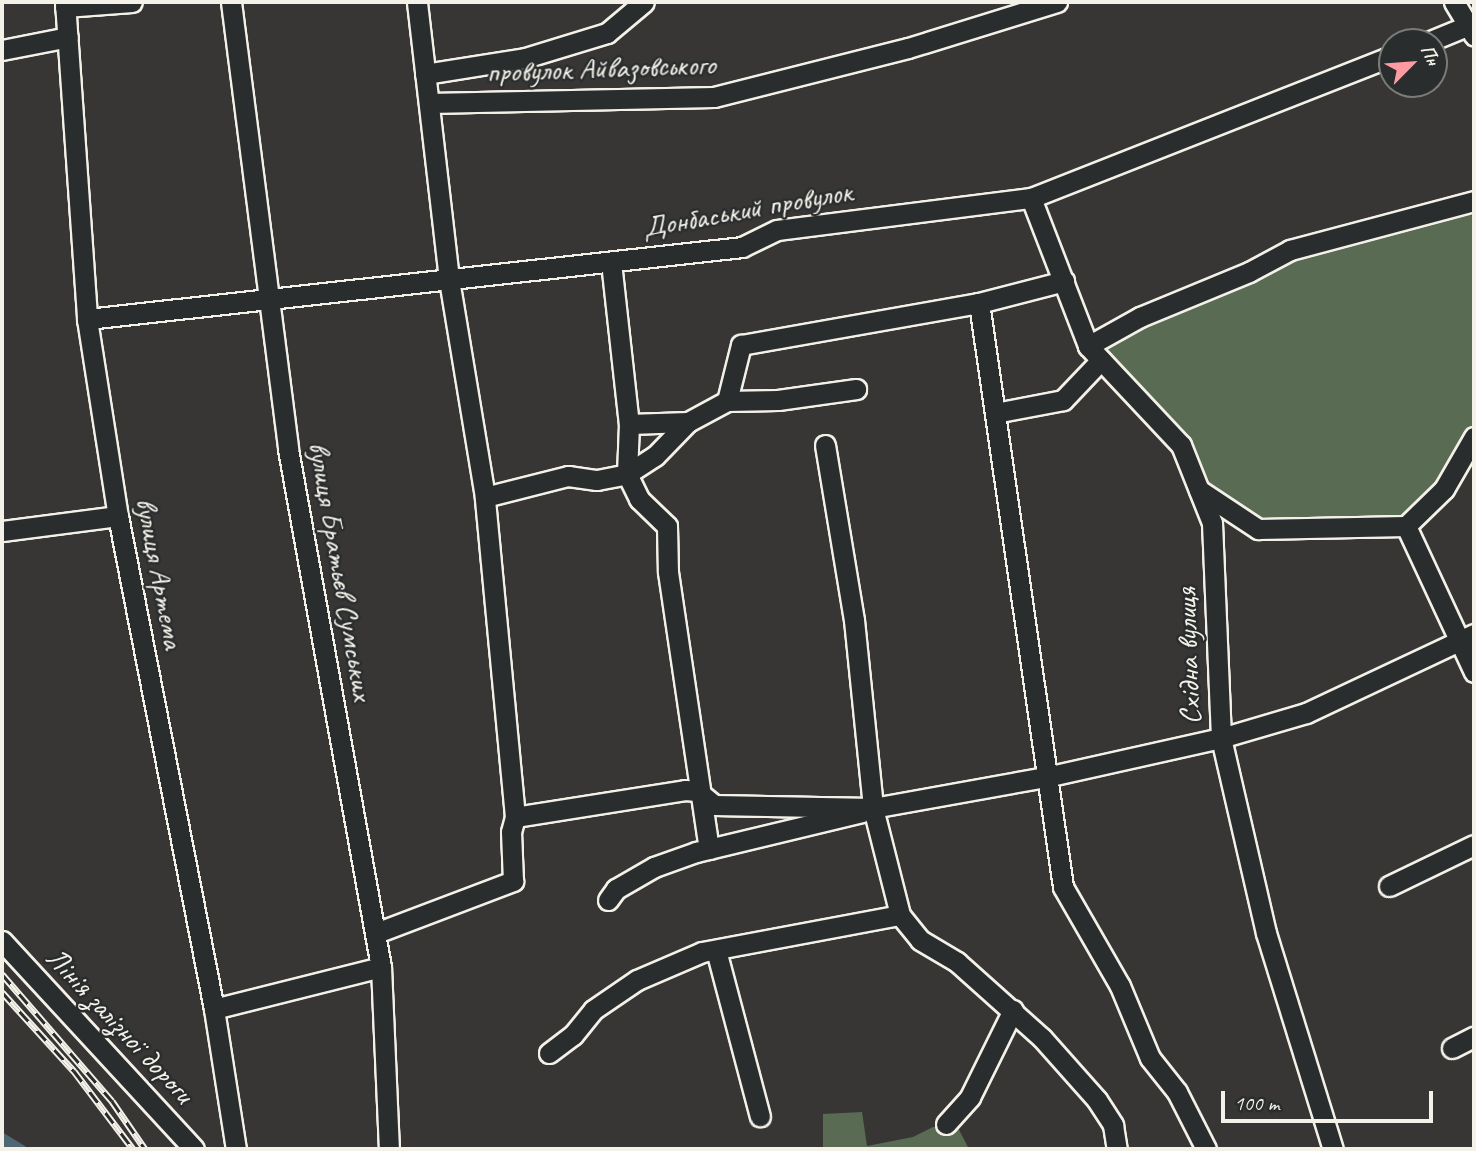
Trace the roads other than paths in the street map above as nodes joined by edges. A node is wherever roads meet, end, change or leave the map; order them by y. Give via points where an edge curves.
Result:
1 (132, 2) edge
2 (231, 2) edge
3 (416, 2) edge
4 (644, 2) edge
5 (1057, 2) edge
6 (1454, 2) edge
7 (65, 4) edge
8 (1472, 28) edge
9 (1448, 36) edge
10 (68, 37) junction
11 (2, 50) edge
12 (1378, 62) edge
13 (425, 74) junction
14 (429, 103) junction
15 (1031, 198) junction
16 (1474, 201) edge
17 (611, 262) junction
18 (449, 279) junction
19 (1064, 281) junction
20 (267, 297) junction
21 (979, 303) junction
22 (87, 319) junction
23 (1095, 353) junction
24 (856, 389) dead end
25 (727, 401) junction
26 (995, 413) junction
27 (688, 422) junction
28 (629, 424) junction
29 (1474, 437) edge
30 (825, 445) dead end
31 (627, 474) junction
32 (1199, 490) junction
33 (485, 497) junction
34 (118, 516) junction
35 (1406, 526) junction
36 (2, 531) edge
37 (1467, 637) edge
38 (1474, 672) edge
39 (1221, 738) junction
40 (1046, 777) junction
41 (697, 791) junction
42 (873, 808) junction
43 (515, 817) junction
44 (1474, 845) edge
45 (709, 849) junction
46 (1389, 886) dead end
47 (608, 900) dead end
48 (900, 915) junction
49 (376, 933) junction
50 (2, 941) edge
51 (716, 950) junction
52 (381, 967) junction
53 (214, 1009) junction
54 (1013, 1010) junction
55 (1474, 1037) edge
56 (1452, 1048) dead end
57 (549, 1053) dead end
58 (760, 1116) dead end
59 (946, 1124) dead end
60 (194, 1149) edge
61 (236, 1149) edge
62 (389, 1149) edge
63 (1117, 1149) edge
64 (1206, 1149) edge
65 (1333, 1149) edge

1 - 7 street
2 - 20 street, вулиця Братьєв Сумських
3 - 13 street
4 - 13 street via 607,33 525,58
5 - 14 street, провулок Айвазовського via 908,48 714,97
6 - 8 street
7 - 10 street, вулиця Артема
8 - 9 street
10 - 11 street
10 - 22 street, вулиця Артема
12 - 15 street, Донбаський провулок
13 - 14 street
14 - 18 street
15 - 17 street, Донбаський провулок via 777,230 742,247
15 - 19 street, Східна вулиця
16 - 23 street via 1290,250 1140,317
17 - 18 street, Донбаський провулок
17 - 28 street
18 - 20 street, Донбаський провулок
18 - 33 street
19 - 21 street
19 - 23 street, Східна вулиця
20 - 22 street, Донбаський провулок
20 - 49 street, вулиця Братьєв Сумських via 288,449
21 - 25 street via 741,345
21 - 26 street
22 - 34 street, вулиця Артема
23 - 26 street via 1063,400
23 - 32 street, Східна вулиця via 1181,445
24 - 25 street via 778,400
25 - 27 street
26 - 40 street
27 - 28 street
27 - 31 street via 655,456
28 - 31 street
29 - 35 street via 1444,489
30 - 42 street via 854,620
31 - 33 street via 597,480 568,476
31 - 41 street via 639,499 667,526 668,572
32 - 35 street via 1258,529
32 - 39 street, Східна вулиця via 1212,523
33 - 43 street
34 - 36 street
34 - 53 street, вулиця Артема
35 - 37 street
37 - 38 street
37 - 39 street via 1306,713
39 - 40 street
39 - 65 street, Східна вулиця via 1266,933
40 - 42 street
40 - 64 street via 1063,887 1120,986 1150,1058 1177,1092
41 - 42 street via 714,805
41 - 43 street
41 - 45 street
42 - 45 street via 838,821
42 - 48 street
43 - 49 street via 511,832 513,881
44 - 46 street
45 - 47 street via 654,867
48 - 51 street
48 - 54 street via 920,940 957,962
49 - 52 street, вулиця Братьєв Сумських
50 - 60 street, Лінія залізної дороги
51 - 57 street via 637,979 593,1010 573,1035
51 - 58 street
52 - 53 street
52 - 62 street, вулиця Братьєв Сумських
53 - 61 street, вулиця Артема
54 - 59 street via 970,1097
54 - 63 street via 1097,1100 1113,1125
55 - 56 street

